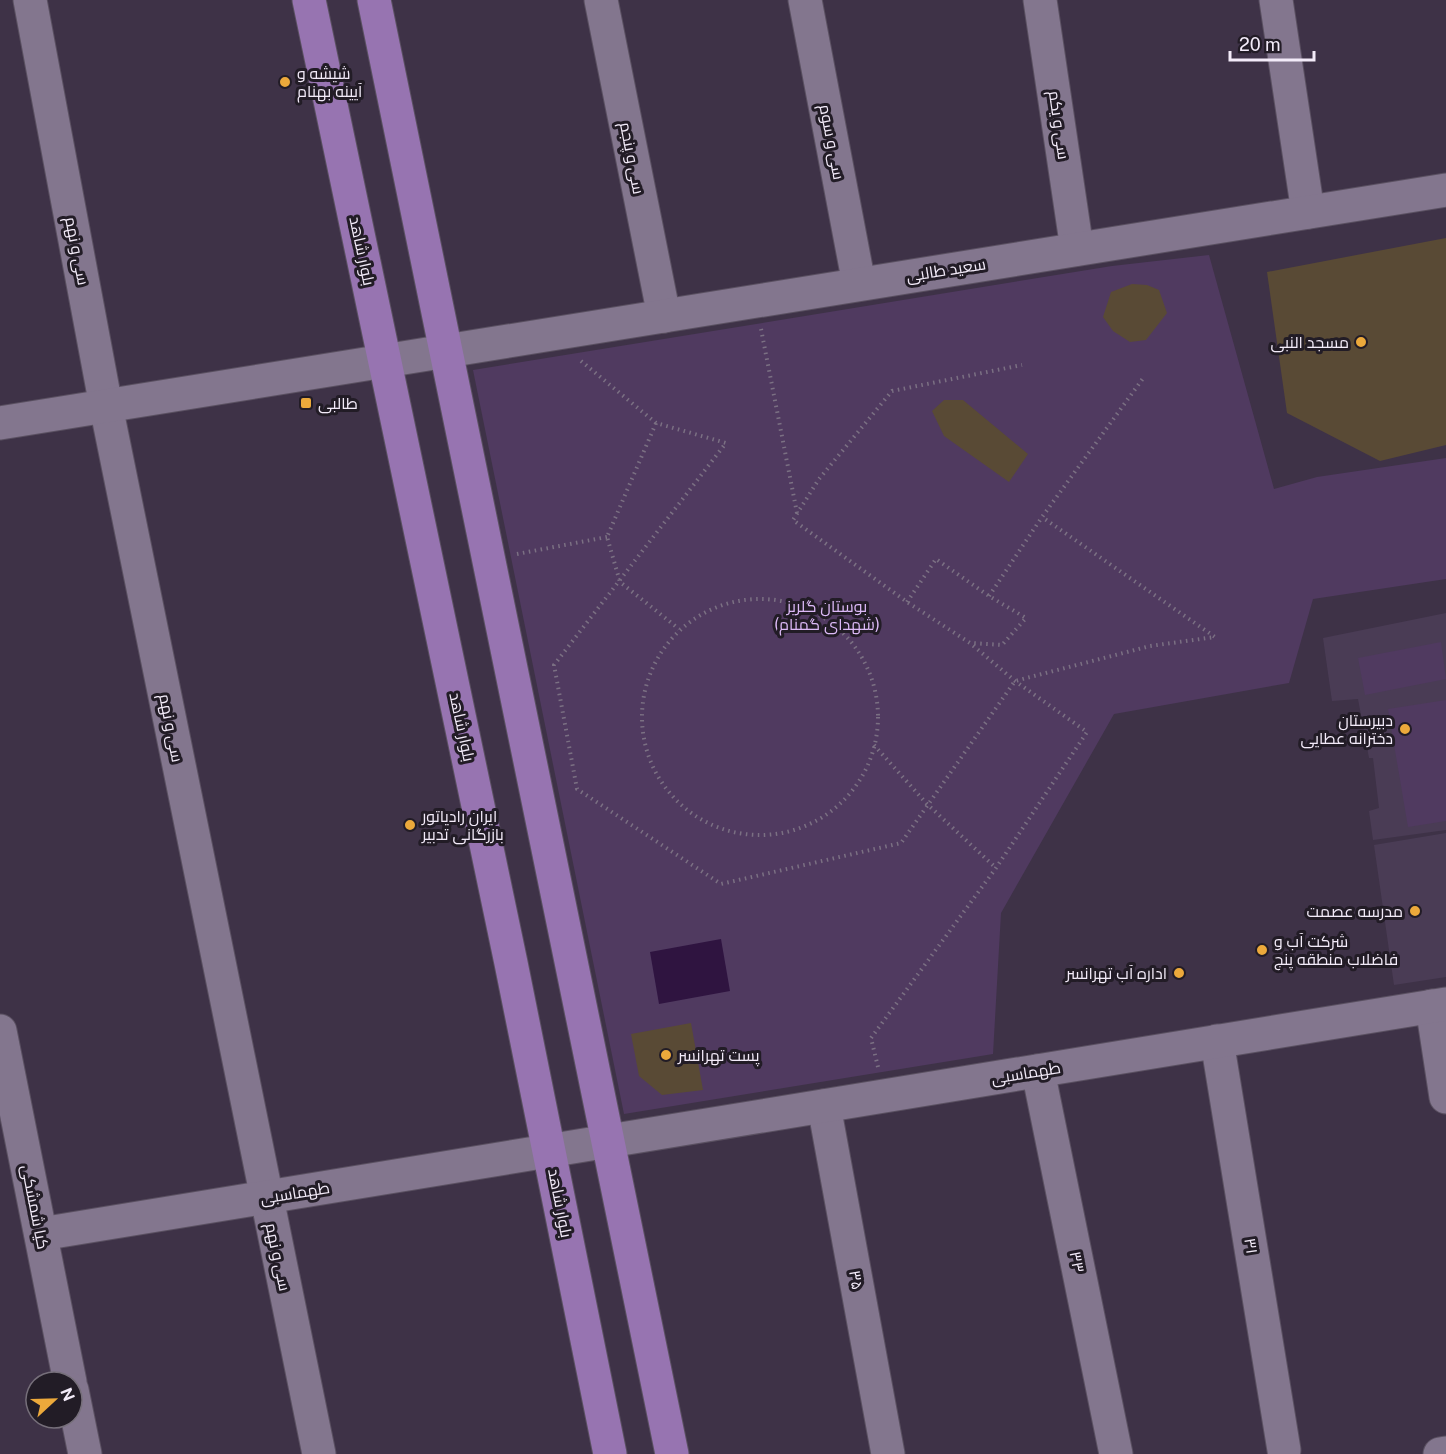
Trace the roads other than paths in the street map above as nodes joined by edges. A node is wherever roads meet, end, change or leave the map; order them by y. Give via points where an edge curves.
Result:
1 (30, 0) edge
2 (309, 0) edge
3 (374, 0) edge
4 (601, 0) edge
5 (805, 0) edge
6 (1040, 0) edge
7 (1276, 0) edge
8 (1446, 190) edge
9 (1308, 212) junction
10 (1077, 249) junction
11 (859, 284) junction
12 (664, 316) junction
13 (446, 351) junction
14 (385, 361) junction
15 (106, 406) junction
16 (0, 423) edge
17 (1439, 1005) edge
18 (0, 1031) edge
19 (1217, 1041) junction
20 (1038, 1071) junction
21 (1446, 1097) edge
22 (824, 1106) junction
23 (607, 1142) junction
24 (550, 1151) junction
25 (266, 1198) junction
26 (41, 1234) junction
27 (68, 1370) edge
28 (80, 1430) edge
29 (1284, 1450) dead end
30 (1446, 1453) edge
31 (85, 1454) edge
32 (319, 1454) edge
33 (610, 1454) edge
34 (672, 1454) edge
35 (888, 1454) edge
36 (1116, 1454) edge
37 (1440, 1454) edge

1 - 15 street, سی و نهم
2 - 14 main road, بلوار شاهد
3 - 13 main road
4 - 12 street, سی و پنجم
5 - 11 street, سی و سوم
6 - 10 street, سی و یکم
7 - 9 street
8 - 9 street, سعید طالبی
9 - 10 street, سعید طالبی
10 - 11 street, سعید طالبی
11 - 12 street, سعید طالبی
12 - 13 street, سعید طالبی
13 - 14 street, سعید طالبی
13 - 23 main road
14 - 15 street
14 - 24 main road, بلوار شاهد
15 - 16 street
15 - 25 street, سی و نهم
17 - 19 street, طهماسبی
17 - 21 street
18 - 26 street, کیا شمشکی
19 - 20 street, طهماسبی
19 - 29 street, ۳۱
20 - 22 street, طهماسبی
20 - 36 street, ۳۳
22 - 23 street, طهماسبی
22 - 35 street, ۳۵
23 - 24 street, طهماسبی
23 - 34 main road
24 - 25 street, طهماسبی
24 - 33 main road, بلوار شاهد
25 - 26 street, طهماسبی
25 - 32 street, سی و نهم
26 - 27 street, کیا شمشکی
28 - 31 street
30 - 37 street

